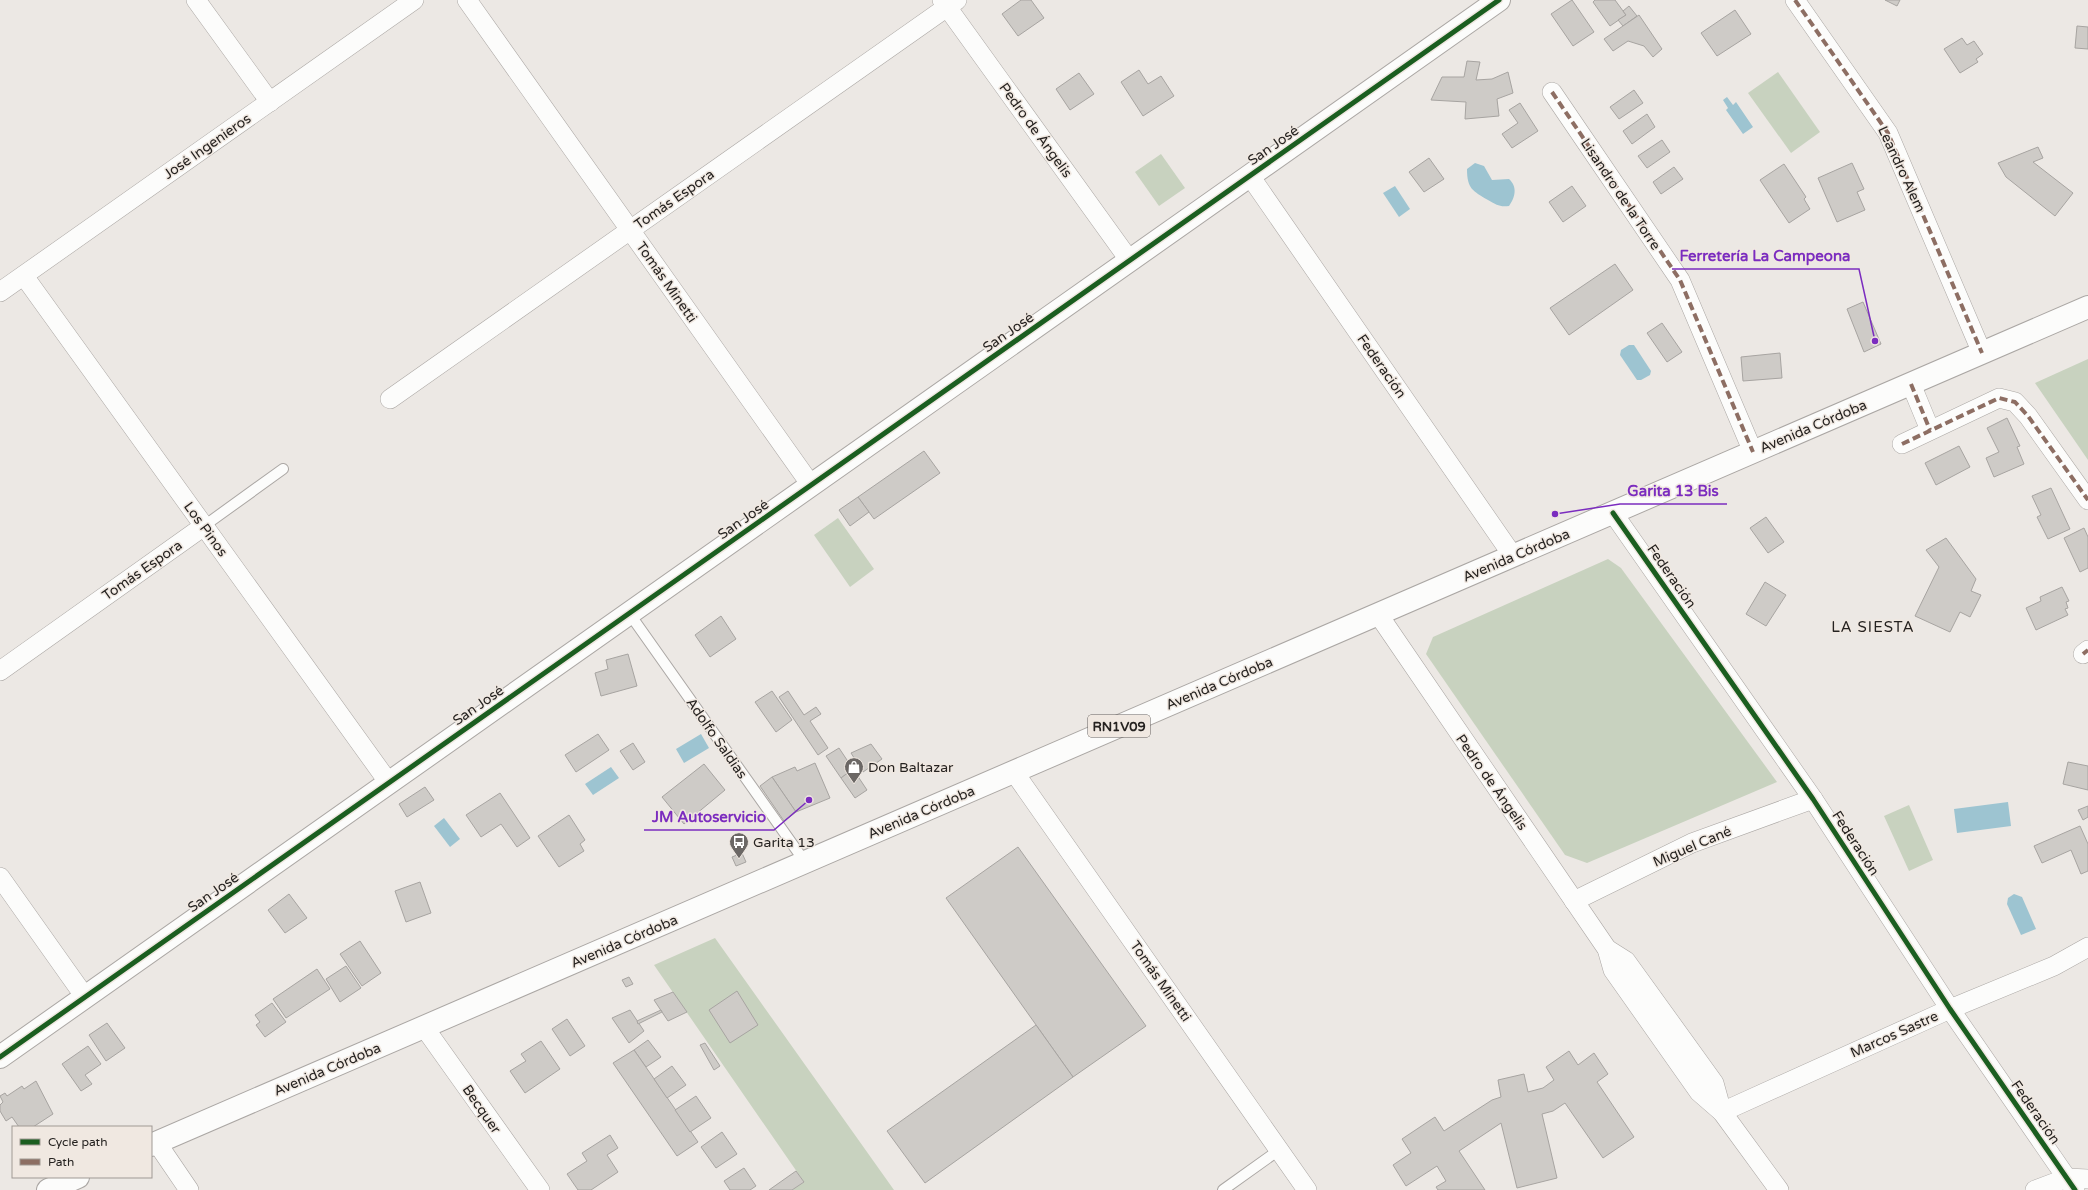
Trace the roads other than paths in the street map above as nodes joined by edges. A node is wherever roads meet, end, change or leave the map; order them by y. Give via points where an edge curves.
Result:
1 (196, 0) edge
2 (414, 0) edge
3 (468, 0) edge
4 (1499, 0) edge
5 (1795, 0) edge
6 (949, 2) edge
7 (1552, 92) dead end
8 (270, 102) junction
9 (1250, 176) junction
10 (630, 230) junction
11 (1130, 261) junction
12 (24, 276) junction
13 (0, 292) edge
14 (2088, 307) edge
15 (1982, 353) junction
16 (1911, 384) junction
17 (390, 399) dead end
18 (1930, 430) junction
19 (1902, 444) dead end
20 (1753, 452) junction
21 (283, 469) dead end
22 (811, 485) junction
23 (2088, 500) edge
24 (1613, 513) junction
25 (204, 526) junction
26 (1513, 556) junction
27 (629, 613) junction
28 (1378, 614) junction
29 (0, 670) edge
30 (1014, 772) junction
31 (389, 783) junction
32 (1813, 799) junction
33 (805, 862) junction
34 (0, 877) edge
35 (1574, 901) junction
36 (2088, 947) edge
37 (85, 997) junction
38 (1950, 1008) junction
39 (424, 1027) junction
40 (0, 1057) edge
41 (1722, 1112) junction
42 (154, 1144) edge
43 (1279, 1150) junction
44 (76, 1178) edge
45 (2088, 1179) edge
46 (2071, 1184) edge
47 (48, 1190) edge
48 (189, 1190) edge
49 (540, 1190) edge
50 (1223, 1190) edge
51 (1308, 1190) edge
52 (1779, 1190) edge
53 (2035, 1190) edge

1 - 8 street
2 - 8 street, José Ingenieros
3 - 10 street, Tomás Minetti
4 - 9 main road, San José
5 - 15 street, Leandro Alem via 1888,133
6 - 10 street, Tomás Espora
6 - 11 street, Pedro de Ángelis
7 - 20 street, Lisandro de la Torre via 1680,280
8 - 12 street, José Ingenieros
9 - 11 main road, San José
9 - 26 street, Federación
10 - 17 street, Tomás Espora
10 - 22 street, Tomás Minetti
11 - 22 main road, San José
12 - 13 street, José Ingenieros
12 - 25 street, Los Pinos
14 - 15 main road, Avenida Córdoba / RN1V09
15 - 16 main road, Avenida Córdoba / RN1V09
16 - 18 street
16 - 20 main road, Avenida Córdoba / RN1V09
18 - 19 street
18 - 23 street via 1999,398 2014,402 2028,416
20 - 24 main road, Avenida Córdoba / RN1V09
21 - 25 lane, Tomás Espora
22 - 27 main road, San José
24 - 26 main road, Avenida Córdoba / RN1V09
24 - 32 street, Federación
25 - 29 street, Tomás Espora
25 - 31 street, Los Pinos
26 - 28 main road, Avenida Córdoba / RN1V09
27 - 31 main road, San José
27 - 33 lane, Adolfo Saldias
28 - 30 main road, Avenida Córdoba / RN1V09
28 - 35 street, Pedro de Ángelis
30 - 33 main road, Avenida Córdoba / RN1V09
30 - 43 street, Tomás Minetti
31 - 37 main road, San José
32 - 35 street, Miguel Cané via 1692,843
32 - 38 street, Federación
33 - 39 main road, Avenida Córdoba / RN1V09
34 - 37 street
35 - 41 street, Pedro de Ángelis via 1607,949 1626,961 1714,1082
36 - 38 street, Marcos Sastre via 2054,966
37 - 40 main road, San José
38 - 41 street, Marcos Sastre
38 - 46 street, Federación
39 - 42 main road, Avenida Córdoba / RN1V09
39 - 49 street, Becquer
41 - 52 street, Pedro de Ángelis
42 - 48 street
43 - 50 lane
43 - 51 street, Tomás Minetti
44 - 47 main road
45 - 46 street
46 - 53 street

